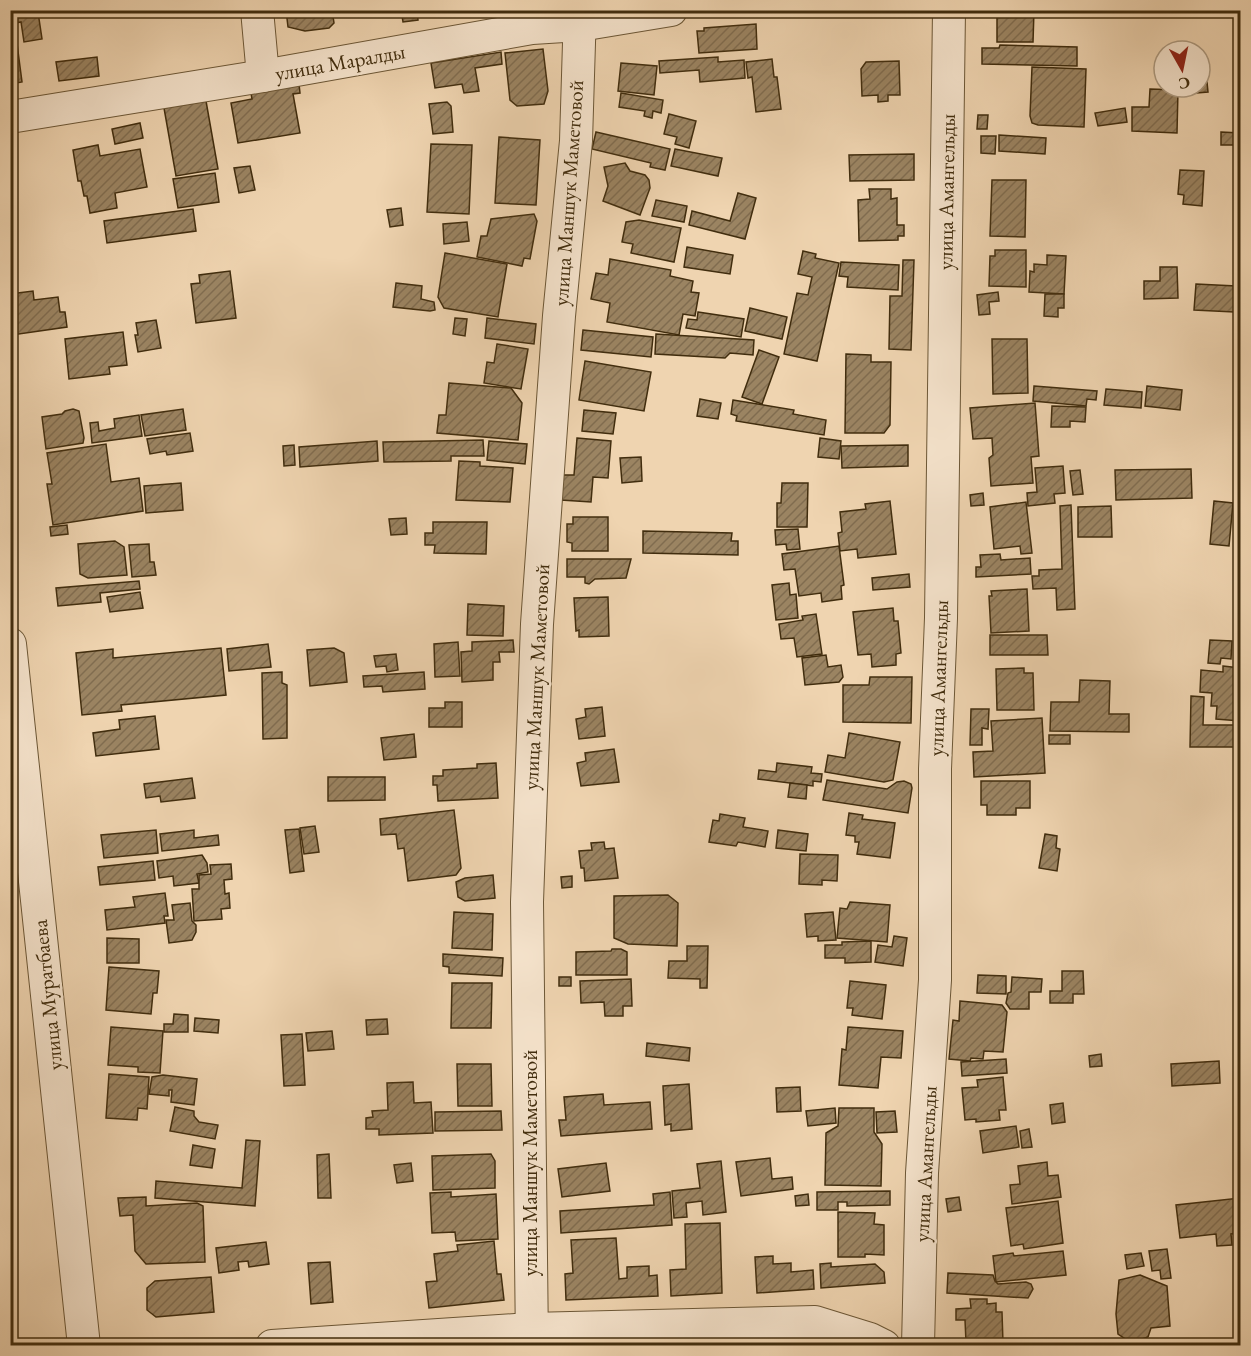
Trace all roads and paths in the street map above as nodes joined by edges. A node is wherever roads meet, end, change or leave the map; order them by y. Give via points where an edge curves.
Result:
1 (257, 10) edge
2 (671, 10) edge
3 (949, 10) edge
4 (580, 18) edge
5 (263, 76) junction
6 (10, 117) edge
7 (10, 644) edge
8 (531, 1337) edge
9 (84, 1346) edge
10 (272, 1346) edge
11 (884, 1346) edge
12 (918, 1346) edge

1 - 5 street
2 - 4 street, улица Маралды
3 - 12 street, улица Амангельды via 941,618 935,769 935,980 922,1173
4 - 5 street, улица Маралды
4 - 8 street, улица Маншук Маметовой via 576,141 537,624 526,902
5 - 6 street, улица Маралды
7 - 9 street, улица Муратбаева
8 - 10 street
8 - 11 street via 815,1322

